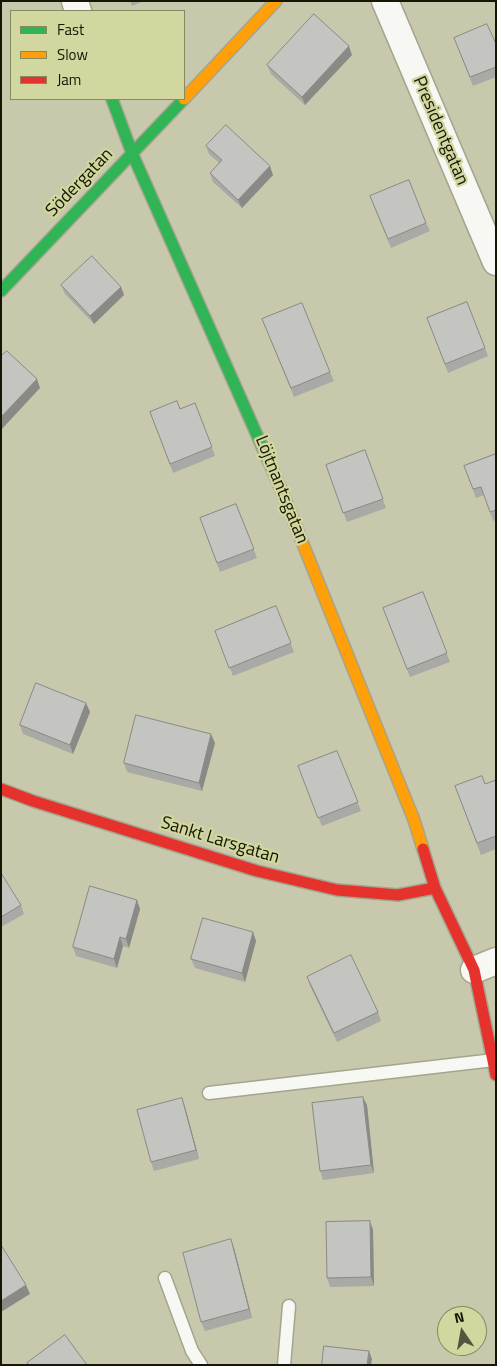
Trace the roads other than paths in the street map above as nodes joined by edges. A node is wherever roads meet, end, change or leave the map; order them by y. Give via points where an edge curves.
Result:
1 (276, 1) edge
2 (385, 1) edge
3 (185, 98) edge
4 (112, 100) edge
5 (183, 100) edge
6 (132, 153) junction
7 (496, 262) edge
8 (1, 291) edge
9 (1, 788) edge
10 (435, 888) junction
11 (485, 966) edge
12 (494, 1060) junction
13 (496, 1076) edge
14 (209, 1093) dead end
15 (165, 1278) dead end
16 (289, 1306) dead end
17 (201, 1365) edge
18 (284, 1365) edge

1 - 3 street, Södergatan
2 - 7 street, Presidentgatan
4 - 6 street, Löjtnantsgatan
5 - 6 street, Södergatan
6 - 8 street, Södergatan
6 - 10 street, Löjtnantsgatan via 267,456 414,820
9 - 10 street, Sankt Larsgatan via 32,801 257,871 337,890 398,896
10 - 11 street, Löjtnantsgatan
11 - 12 street, Löjtnantsgatan
12 - 13 street, Löjtnantsgatan
12 - 14 lane
15 - 17 lane via 192,1351
16 - 18 lane

